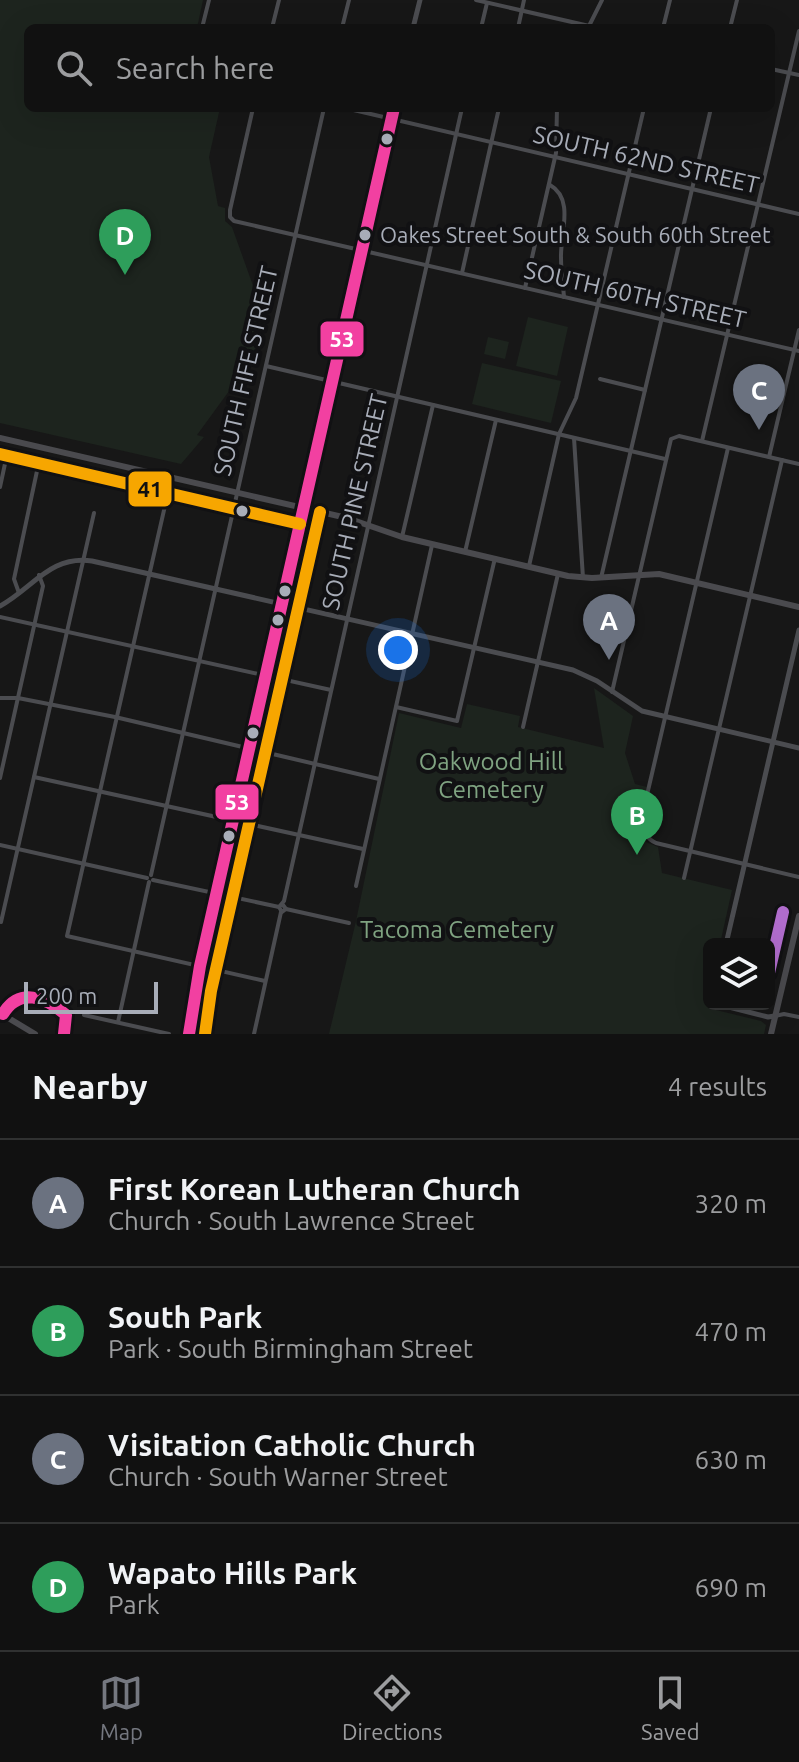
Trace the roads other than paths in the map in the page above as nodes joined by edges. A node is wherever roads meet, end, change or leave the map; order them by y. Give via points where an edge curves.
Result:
1 (209, 0) edge
2 (279, 0) edge
3 (349, 0) edge
4 (420, 0) edge
5 (476, 0) edge
6 (524, 0) edge
7 (602, 0) edge
8 (670, 0) edge
9 (737, 0) edge
10 (487, 1) edge
11 (522, 10) junction
12 (203, 24) edge
13 (273, 24) edge
14 (343, 24) edge
15 (414, 24) edge
16 (482, 24) edge
17 (519, 24) edge
18 (577, 24) edge
19 (590, 24) edge
20 (664, 24) edge
21 (731, 24) edge
22 (799, 31) edge
23 (775, 70) edge
24 (789, 73) junction
25 (799, 75) edge
26 (252, 112) edge
27 (323, 112) edge
28 (362, 112) edge
29 (393, 112) edge
30 (461, 112) edge
31 (498, 112) edge
32 (557, 112) edge
33 (643, 112) edge
34 (710, 112) edge
35 (392, 119) junction
36 (456, 134) junction
37 (491, 142) junction
38 (555, 157) junction
39 (629, 174) junction
40 (549, 185) junction
41 (692, 189) junction
42 (758, 204) junction
43 (799, 214) edge
44 (296, 235) junction
45 (363, 250) junction
46 (426, 265) junction
47 (462, 273) junction
48 (525, 288) junction
49 (564, 297) junction
50 (598, 305) junction
51 (662, 320) junction
52 (799, 330) edge
53 (727, 335) junction
54 (797, 351) edge
55 (266, 366) junction
56 (600, 379) dead end
57 (333, 382) junction
58 (646, 390) junction
59 (397, 397) junction
60 (433, 405) junction
61 (496, 420) junction
62 (559, 434) junction
63 (0, 438) edge
64 (574, 438) junction
65 (702, 441) junction
66 (728, 448) junction
67 (631, 451) junction
68 (769, 457) junction
69 (6, 459) dead end
70 (665, 459) junction
71 (782, 460) junction
72 (799, 464) edge
73 (37, 471) dead end
74 (0, 487) edge
75 (237, 493) junction
76 (167, 497) dead end
77 (304, 508) junction
78 (94, 513) dead end
79 (368, 524) junction
80 (402, 537) junction
81 (432, 545) junction
82 (465, 552) junction
83 (495, 558) junction
84 (83, 559) junction
85 (529, 566) junction
86 (148, 573) junction
87 (558, 574) junction
88 (39, 575) junction
89 (639, 575) junction
90 (583, 578) junction
91 (601, 578) junction
92 (696, 582) junction
93 (216, 588) junction
94 (19, 593) junction
95 (750, 594) junction
96 (282, 603) junction
97 (0, 606) edge
98 (799, 607) edge
99 (0, 617) edge
100 (347, 618) junction
101 (34, 624) junction
102 (799, 630) edge
103 (66, 631) junction
104 (412, 632) junction
105 (132, 646) junction
106 (475, 647) junction
107 (199, 661) junction
108 (539, 662) junction
109 (265, 676) junction
110 (331, 690) junction
111 (612, 692) junction
112 (0, 698) edge
113 (18, 698) junction
114 (50, 704) junction
115 (395, 707) junction
116 (115, 717) junction
117 (665, 718) junction
118 (523, 727) dead end
119 (719, 730) junction
120 (183, 734) junction
121 (773, 742) junction
122 (249, 748) junction
123 (799, 748) edge
124 (315, 763) junction
125 (34, 777) junction
126 (0, 778) edge
127 (379, 779) junction
128 (98, 790) junction
129 (166, 806) junction
130 (233, 821) junction
131 (298, 836) junction
132 (0, 845) edge
133 (17, 849) junction
134 (363, 849) junction
135 (690, 851) junction
136 (83, 863) junction
137 (745, 864) junction
138 (799, 877) edge
139 (684, 878) dead end
140 (150, 879) junction
141 (356, 886) dead end
142 (216, 894) junction
143 (282, 908) junction
144 (799, 916) edge
145 (1, 922) edge
146 (349, 923) dead end
147 (727, 938) edge
148 (134, 951) junction
149 (200, 966) junction
150 (265, 981) junction
151 (741, 1010) edge
152 (0, 1013) edge
153 (84, 1015) dead end
154 (775, 1016) junction
155 (799, 1017) edge
156 (118, 1022) junction
157 (35, 1034) edge
158 (169, 1034) edge
159 (189, 1034) edge
160 (254, 1034) edge
161 (771, 1034) edge

1 - 12 street
2 - 13 street
3 - 14 street
4 - 15 street
5 - 10 street
6 - 11 street
7 - 19 street
8 - 20 street
9 - 21 street
10 - 11 street
10 - 16 street
11 - 17 street
11 - 18 street
22 - 24 street
23 - 24 street
24 - 25 street
24 - 42 street
26 - 44 street, SOUTH 60TH STREET via 231,218
27 - 44 street, SOUTH FIFE STREET
28 - 35 street, SOUTH 62ND STREET
29 - 35 street
30 - 36 street, SOUTH PINE STREET
31 - 37 street
32 - 38 street
33 - 39 street
34 - 41 street
35 - 36 street, SOUTH 62ND STREET
35 - 45 street
36 - 37 street, SOUTH 62ND STREET
36 - 46 street, SOUTH PINE STREET
37 - 38 street, SOUTH 62ND STREET
37 - 47 street
38 - 39 street, SOUTH 62ND STREET
38 - 40 street
39 - 41 street, SOUTH 62ND STREET
39 - 50 street
40 - 48 street
40 - 49 street via 564,206
41 - 42 street, SOUTH 62ND STREET
41 - 51 street
42 - 43 street, SOUTH 62ND STREET
42 - 53 street
44 - 45 street, SOUTH 60TH STREET
44 - 55 street, SOUTH FIFE STREET
45 - 46 street, SOUTH 60TH STREET
45 - 57 street
46 - 47 street, SOUTH 60TH STREET
46 - 59 street, SOUTH PINE STREET
47 - 48 street, SOUTH 60TH STREET
48 - 49 street, SOUTH 60TH STREET
49 - 50 street, SOUTH 60TH STREET
50 - 51 street, SOUTH 60TH STREET
50 - 62 street via 576,398
51 - 53 street, SOUTH 60TH STREET
51 - 58 street
52 - 54 street
53 - 54 street, SOUTH 60TH STREET
53 - 65 street
54 - 68 street
55 - 57 street
55 - 75 street, SOUTH FIFE STREET
56 - 58 street
57 - 59 street
57 - 77 street
58 - 67 street
59 - 60 street
59 - 79 street, SOUTH PINE STREET
60 - 61 street
60 - 80 street
61 - 62 street
61 - 82 street
62 - 64 street
62 - 85 street
63 - 75 main road
64 - 67 street
64 - 90 street
65 - 66 street
65 - 70 street via 673,438
66 - 68 street
66 - 92 street
67 - 70 street
67 - 91 street
68 - 71 street
69 - 74 street
70 - 89 street
71 - 72 street
71 - 95 street
73 - 94 street via 14,581
75 - 77 main road
75 - 93 street, SOUTH FIFE STREET
76 - 86 street
77 - 79 main road
77 - 96 street
78 - 84 street
79 - 80 main road
79 - 100 street, SOUTH PINE STREET
80 - 81 main road
81 - 82 main road
81 - 104 street
82 - 83 main road
83 - 85 main road
83 - 106 street
84 - 86 street
84 - 88 street via 63,562
84 - 103 street
85 - 87 main road
86 - 93 street
86 - 105 street
87 - 90 main road
87 - 108 street
88 - 94 street
88 - 101 street via 43,586
89 - 91 main road
89 - 92 main road
89 - 111 street
90 - 91 main road
92 - 95 main road
92 - 117 street
93 - 96 street
93 - 107 street, SOUTH FIFE STREET
94 - 97 street
95 - 98 main road
95 - 119 street
96 - 100 street
96 - 109 street
99 - 101 street
100 - 104 street
100 - 110 street, SOUTH PINE STREET
101 - 103 street
101 - 113 street
102 - 121 street
103 - 105 street
103 - 114 street
104 - 106 street
104 - 115 street
105 - 107 street
105 - 116 street
106 - 108 street
106 - 115 street via 457,721
107 - 109 street
107 - 120 street, SOUTH FIFE STREET
108 - 111 street via 585,674
108 - 118 street
109 - 110 street
109 - 122 street
110 - 124 street, SOUTH PINE STREET
111 - 117 street
112 - 113 street
113 - 114 street
113 - 126 street
114 - 116 street
114 - 125 street
115 - 127 street
116 - 120 street
116 - 128 street
117 - 119 street
117 - 135 street via 642,819 647,837
119 - 121 street
119 - 135 street
120 - 122 street
120 - 129 street, SOUTH FIFE STREET
121 - 123 street
121 - 137 street
122 - 124 street
122 - 130 street
124 - 127 street
124 - 131 street, SOUTH PINE STREET
125 - 128 street
125 - 133 street
127 - 134 street
128 - 129 street
128 - 136 street
129 - 130 street
129 - 140 street, SOUTH FIFE STREET
130 - 131 street
130 - 142 street
131 - 134 street
131 - 143 street, SOUTH PINE STREET
132 - 133 street
133 - 136 street
133 - 145 street
134 - 141 street
135 - 137 street
135 - 139 street
136 - 140 street
136 - 148 street via 67,936
137 - 138 street
137 - 147 street
140 - 142 street
140 - 148 street, SOUTH FIFE STREET
142 - 143 street
142 - 149 street
143 - 146 street
143 - 150 street, SOUTH PINE STREET
144 - 154 main road
148 - 149 street
148 - 156 street, SOUTH FIFE STREET
149 - 150 street
149 - 159 street
150 - 160 street, SOUTH PINE STREET
151 - 154 street
152 - 157 main road
153 - 156 street
154 - 155 street
154 - 161 main road
156 - 158 street

